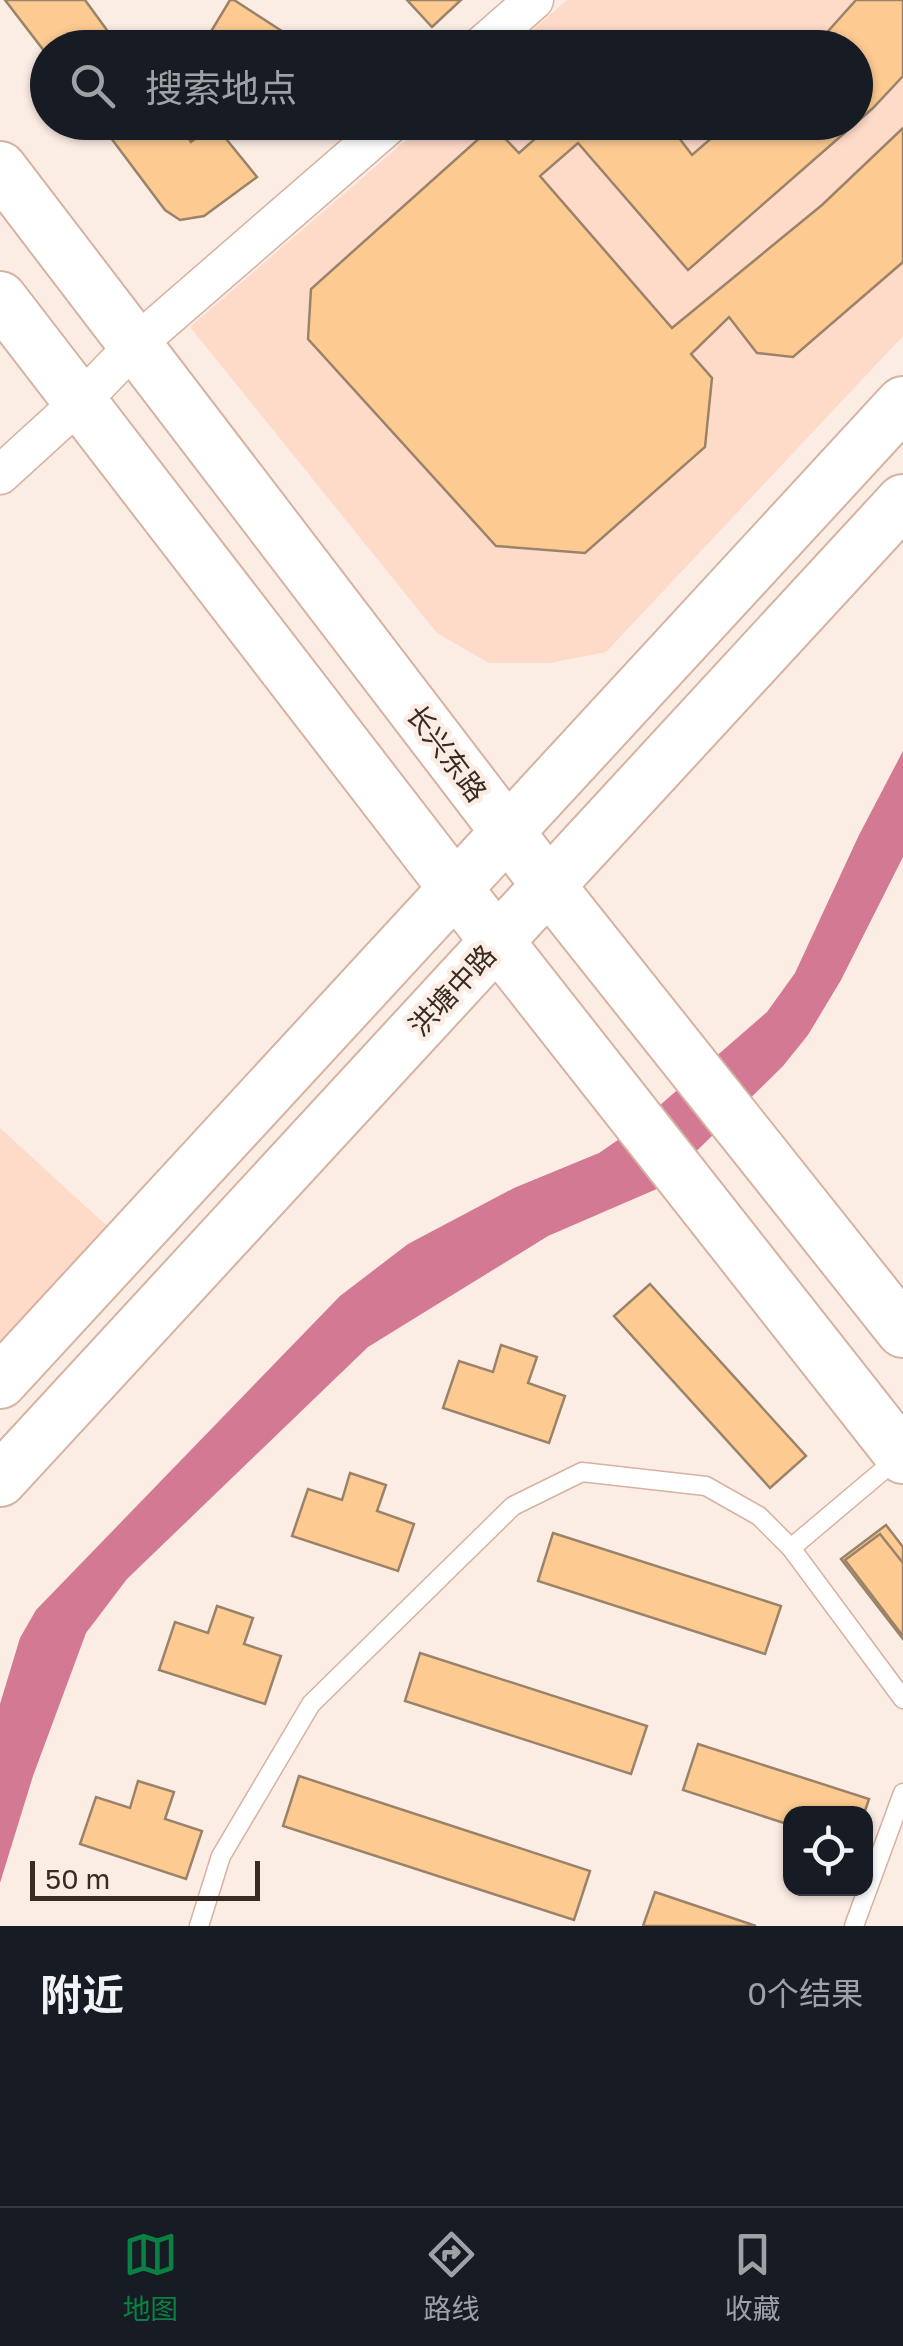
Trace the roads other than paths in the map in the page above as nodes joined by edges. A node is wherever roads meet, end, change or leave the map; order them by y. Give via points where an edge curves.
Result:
1 (534, 0) edge
2 (500, 30) edge
3 (371, 140) edge
4 (0, 168) edge
5 (0, 298) edge
6 (135, 345) junction
7 (80, 402) junction
8 (903, 403) edge
9 (0, 475) edge
10 (903, 500) edge
11 (507, 832) junction
12 (548, 886) junction
13 (455, 888) junction
14 (497, 941) junction
15 (903, 1331) edge
16 (0, 1382) edge
17 (902, 1456) edge
18 (0, 1480) edge
19 (791, 1548) junction
20 (903, 1699) edge
21 (903, 1793) edge
22 (199, 1926) edge
23 (854, 1926) edge

1 - 2 street
3 - 6 street
4 - 6 main road, 长兴东路
5 - 7 main road
6 - 7 street
6 - 11 main road, 长兴东路
7 - 9 street
7 - 13 main road
8 - 11 main road
10 - 12 main road, 洪塘中路
11 - 12 main road, 长兴东路
11 - 13 main road
12 - 14 main road, 洪塘中路
12 - 15 main road, 长兴东路
13 - 14 main road
13 - 16 main road
14 - 17 main road
14 - 18 main road, 洪塘中路
17 - 19 lane
19 - 20 lane
19 - 22 lane via 758,1516 706,1486 582,1472 513,1506 310,1704 222,1856
21 - 23 lane

